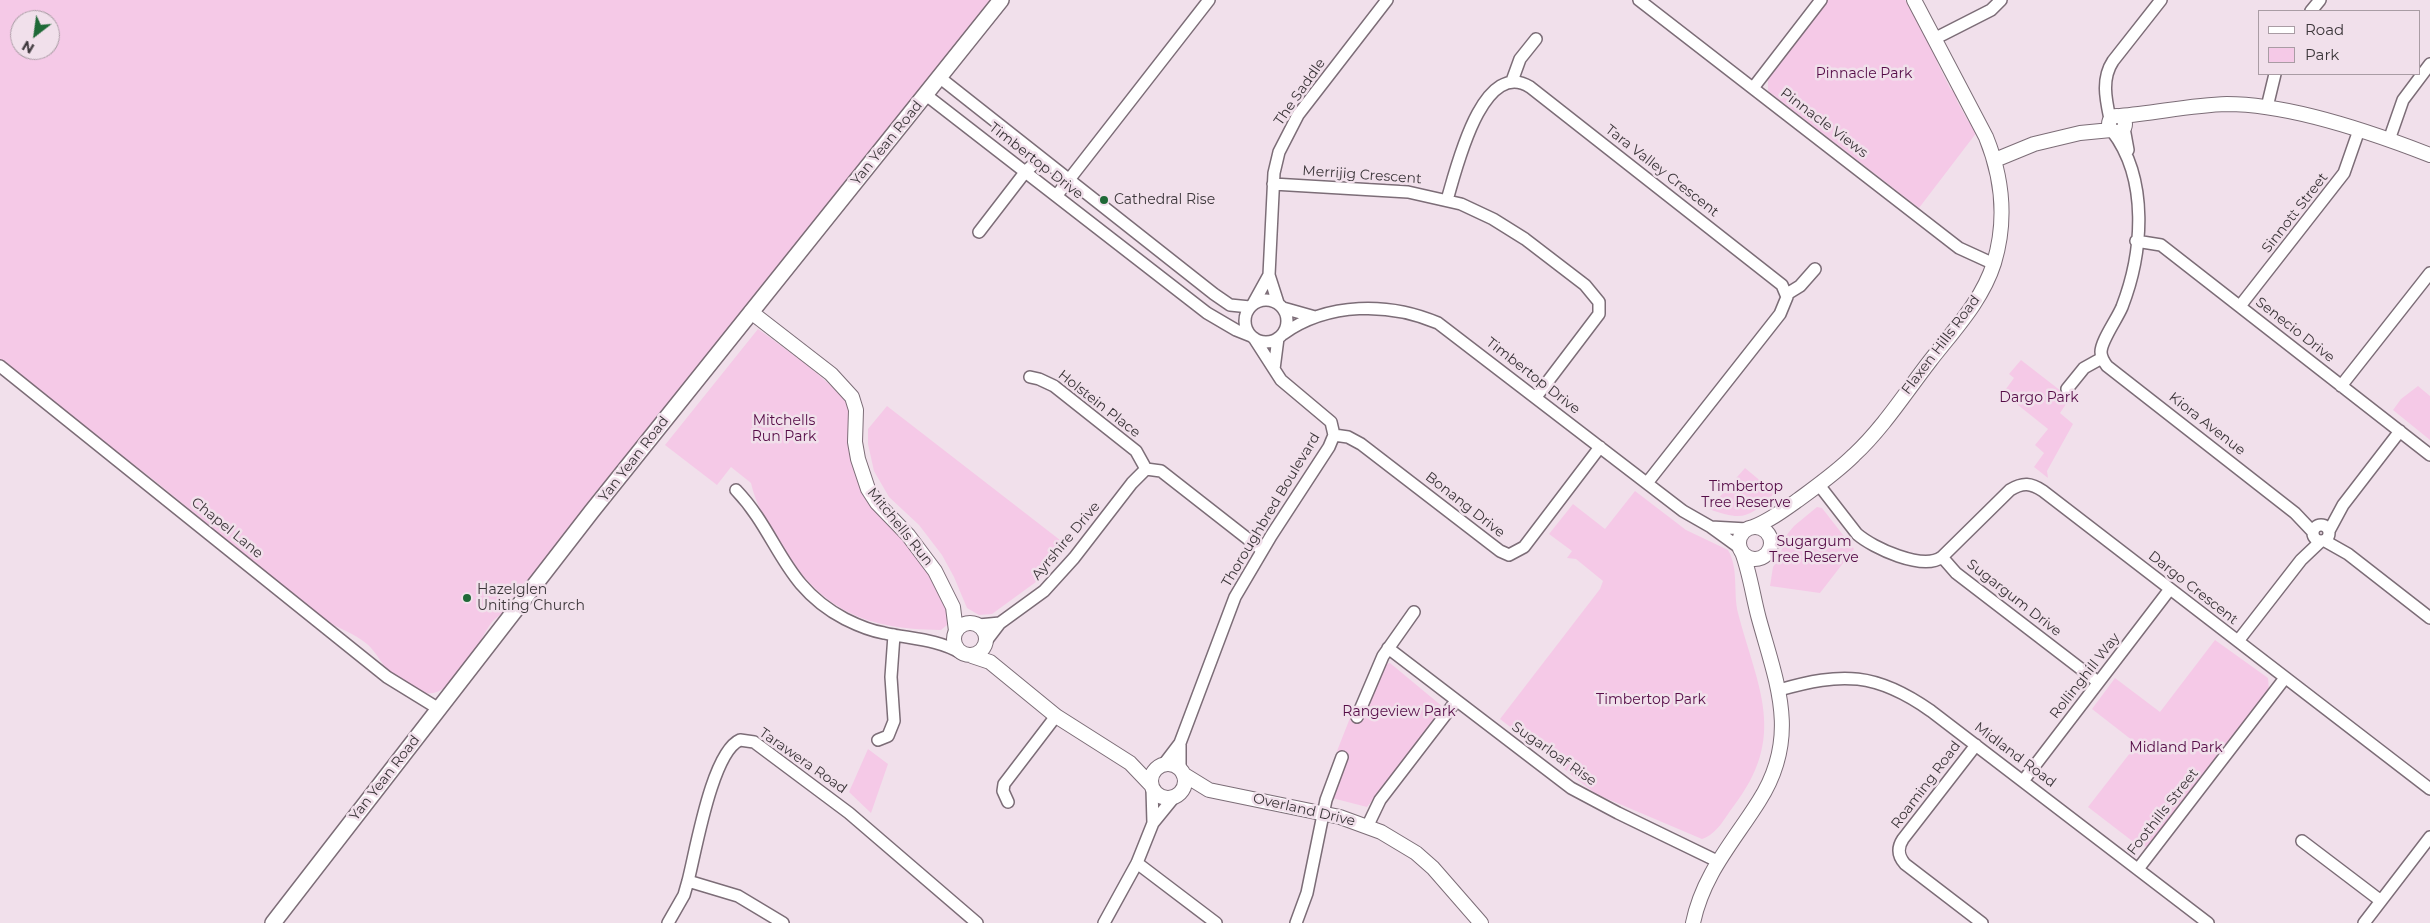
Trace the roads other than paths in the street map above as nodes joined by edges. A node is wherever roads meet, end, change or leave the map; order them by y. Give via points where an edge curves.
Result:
1 (1001, 0) edge
2 (1209, 0) edge
3 (1388, 0) edge
4 (1639, 0) edge
5 (1821, 0) edge
6 (1914, 0) edge
7 (2001, 0) edge
8 (2161, 0) edge
9 (2320, 0) edge
10 (2312, 10) edge
11 (1934, 38) junction
12 (1536, 39) dead end
13 (2430, 64) edge
14 (2275, 75) edge
15 (939, 78) junction
16 (1512, 81) junction
17 (1753, 88) junction
18 (926, 95) junction
19 (2267, 107) junction
20 (2116, 123) junction
21 (2359, 130) junction
22 (2388, 140) junction
23 (2430, 155) edge
24 (1994, 156) junction
25 (1041, 158) junction
26 (1026, 171) junction
27 (1069, 180) junction
28 (1273, 184) junction
29 (1057, 195) junction
30 (1448, 200) junction
31 (979, 232) dead end
32 (2136, 241) junction
33 (1994, 264) junction
34 (1815, 269) dead end
35 (2430, 273) edge
36 (1269, 275) junction
37 (1787, 294) junction
38 (1251, 306) junction
39 (1281, 306) junction
40 (2240, 306) junction
41 (751, 312) junction
42 (1315, 317) junction
43 (1280, 336) junction
44 (1253, 337) junction
45 (2102, 358) junction
46 (0, 366) edge
47 (1274, 370) junction
48 (1030, 377) dead end
49 (2341, 386) junction
50 (2067, 389) dead end
51 (1536, 397) junction
52 (2400, 431) junction
53 (1334, 434) junction
54 (1600, 447) junction
55 (2430, 455) edge
56 (1146, 469) junction
57 (1647, 483) junction
58 (1819, 485) junction
59 (736, 490) dead end
60 (1781, 512) junction
61 (1712, 527) junction
62 (1750, 528) junction
63 (2321, 533) junction
64 (1770, 538) junction
65 (1262, 550) junction
66 (1741, 550) junction
67 (1942, 557) junction
68 (1762, 558) junction
69 (2170, 589) junction
70 (1752, 591) junction
71 (953, 607) junction
72 (1414, 612) dead end
73 (2430, 618) edge
74 (1000, 623) junction
75 (976, 624) junction
76 (955, 632) junction
77 (894, 635) junction
78 (932, 641) junction
79 (2238, 641) junction
80 (986, 642) junction
81 (1388, 648) junction
82 (967, 654) junction
83 (1001, 670) junction
84 (2285, 678) junction
85 (2098, 682) junction
86 (1779, 690) junction
87 (1456, 701) junction
88 (439, 709) junction
89 (1056, 716) junction
90 (1357, 717) dead end
91 (878, 740) dead end
92 (1180, 743) junction
93 (1976, 745) junction
94 (1342, 757) dead end
95 (1130, 763) junction
96 (1161, 766) junction
97 (1181, 772) junction
98 (2023, 781) junction
99 (1152, 787) junction
100 (2430, 789) edge
101 (1209, 790) junction
102 (1176, 796) junction
103 (1008, 802) dead end
104 (1323, 813) junction
105 (1153, 823) junction
106 (1368, 825) junction
107 (2430, 837) edge
108 (2302, 841) dead end
109 (1717, 861) junction
110 (1138, 863) junction
111 (2138, 869) junction
112 (688, 880) junction
113 (2381, 901) junction
114 (273, 923) edge
115 (668, 923) edge
116 (783, 923) edge
117 (977, 923) edge
118 (1104, 923) edge
119 (1216, 923) edge
120 (1296, 923) edge
121 (1481, 923) edge
122 (1693, 923) edge
123 (1982, 923) edge
124 (2208, 923) edge
125 (2364, 923) edge

1 - 15 main road, Yan Yean Road
2 - 27 street
3 - 28 street, The Saddle via 1298,116 1279,152
4 - 17 street, Pinnacle Views
5 - 17 street
6 - 11 street, Flaxen Hills Road
7 - 11 street via 1991,10
8 - 20 street via 2109,67 2106,91
9 - 10 street
11 - 24 street, Flaxen Hills Road
12 - 16 street via 1520,59
13 - 22 street via 2403,100
14 - 19 street
15 - 18 main road, Yan Yean Road
15 - 25 street, Timbertop Drive
16 - 30 street via 1498,88 1471,124
16 - 37 street, Tara Valley Crescent via 1530,86 1778,281
17 - 33 street, Pinnacle Views via 1959,248
18 - 26 street, Timbertop Drive
18 - 41 main road, Yan Yean Road
19 - 20 street via 2210,105
19 - 21 street
20 - 24 street via 2034,144 2006,147
20 - 32 street via 2137,194
21 - 22 street
21 - 40 street, Sinnott Street via 2344,173
22 - 23 street
24 - 33 street, Flaxen Hills Road via 2002,209
25 - 26 street
25 - 27 street, Timbertop Drive
26 - 29 street, Timbertop Drive
26 - 31 street
27 - 29 street
27 - 38 street, Timbertop Drive via 1223,300 1236,307
28 - 30 street, Merrijig Crescent via 1389,190
28 - 36 street, The Saddle
29 - 44 street, Timbertop Drive via 1207,313
30 - 51 street, Merrijig Crescent via 1509,228 1585,285 1599,302 1599,314
32 - 40 street, Senecio Drive via 2161,245
32 - 45 street via 2131,280 2102,347
33 - 58 street, Flaxen Hills Road via 1970,310 1867,441
34 - 37 street via 1800,286
35 - 49 street
36 - 38 street, The Saddle
36 - 39 street, The Saddle
37 - 57 street via 1780,314
38 - 39 street via 1265,300
38 - 44 street via 1246,325
39 - 42 street, Timbertop Drive
39 - 43 street via 1288,321
40 - 49 street, Senecio Drive
41 - 71 street, Mitchells Run via 831,374 852,397 856,410 855,442 868,489 921,551
41 - 88 main road, Yan Yean Road
42 - 43 street, Timbertop Drive
42 - 51 street, Timbertop Drive via 1367,308 1414,313 1438,323 1457,336
43 - 44 street via 1266,342
43 - 47 street
44 - 47 street, Thoroughbred Boulevard
45 - 50 street via 2084,368
45 - 63 street, Kiora Avenue via 2107,366
46 - 88 street, Chapel Lane via 387,677
47 - 53 street, Thoroughbred Boulevard via 1288,387 1331,422
48 - 56 street, Holstein Place via 1047,382 1136,451
49 - 52 street, Senecio Drive
51 - 54 street, Timbertop Drive
52 - 55 street, Senecio Drive
52 - 63 street
53 - 54 street, Bonang Drive via 1361,444 1509,555 1524,547
53 - 65 street, Thoroughbred Boulevard via 1322,460
54 - 57 street, Timbertop Drive
56 - 65 street via 1161,470
56 - 74 street, Ayrshire Drive via 1058,576 1024,607
57 - 61 street, Timbertop Drive via 1683,511
58 - 60 street, Flaxen Hills Road
58 - 67 street via 1865,541 1914,560 1933,561
59 - 77 street via 792,574 808,592 845,618
60 - 62 street, Flaxen Hills Road
60 - 64 street
61 - 62 street, Timbertop Drive
61 - 66 street, Timbertop Drive
62 - 64 street via 1762,528
62 - 66 street via 1740,539
63 - 73 street, Kiora Avenue
63 - 79 street
64 - 68 street via 1771,547
65 - 92 street, Thoroughbred Boulevard via 1231,606
66 - 68 street via 1749,558
66 - 70 street
67 - 69 street, Dargo Crescent via 2010,490 2025,483 2043,491
67 - 85 street, Sugargum Drive via 1956,573
68 - 70 street
69 - 79 street, Dargo Crescent
69 - 85 street, Rollinghill Way
70 - 86 street
71 - 75 street, Mitchells Run
71 - 76 street, Mitchells Run
72 - 81 street
74 - 75 street, Ayrshire Drive
74 - 80 street, Ayrshire Drive
75 - 76 street via 964,624
75 - 80 street via 986,634
76 - 78 street via 944,639
76 - 82 street via 954,644
77 - 78 street
77 - 91 street via 891,678 894,725 888,736
78 - 82 street
79 - 84 street, Dargo Crescent
80 - 82 street via 981,652
80 - 83 street
81 - 87 street, Sugarloaf Rise
81 - 90 street
82 - 83 street via 990,662
83 - 89 street
84 - 100 street, Dargo Crescent
84 - 111 street, Foothills Street
85 - 98 street, Rollinghill Way
86 - 93 street, Midland Road via 1828,678 1884,684 1917,701
86 - 109 street via 1783,733 1777,764 1759,801
87 - 106 street via 1380,800
87 - 109 street, Sugarloaf Rise via 1572,788 1618,814
88 - 114 main road, Yan Yean Road
89 - 95 street
89 - 103 street via 1004,784
92 - 96 street, Thoroughbred Boulevard
92 - 97 street, Thoroughbred Boulevard
93 - 98 street, Midland Road
93 - 123 street, Roaming Road via 1903,839 1899,849 1906,864
94 - 104 street
95 - 96 street
95 - 99 street
96 - 97 street via 1170,764
96 - 99 street via 1152,775
97 - 101 street, Overland Drive
97 - 102 street via 1184,786
98 - 111 street, Midland Road
99 - 102 street via 1160,796
99 - 105 street
101 - 102 street, Overland Drive
101 - 104 street, Overland Drive
102 - 105 street
104 - 106 street, Overland Drive
104 - 120 street via 1307,893
105 - 110 street
106 - 121 street, Overland Drive via 1416,853
107 - 113 street
108 - 113 street
109 - 122 street
110 - 118 street
110 - 119 street
111 - 124 street, Midland Road
112 - 115 street, Tarawera Road via 684,895
112 - 116 street via 738,896
112 - 117 street, Tarawera Road via 719,766 734,742 746,740 754,742 849,813
113 - 125 street

